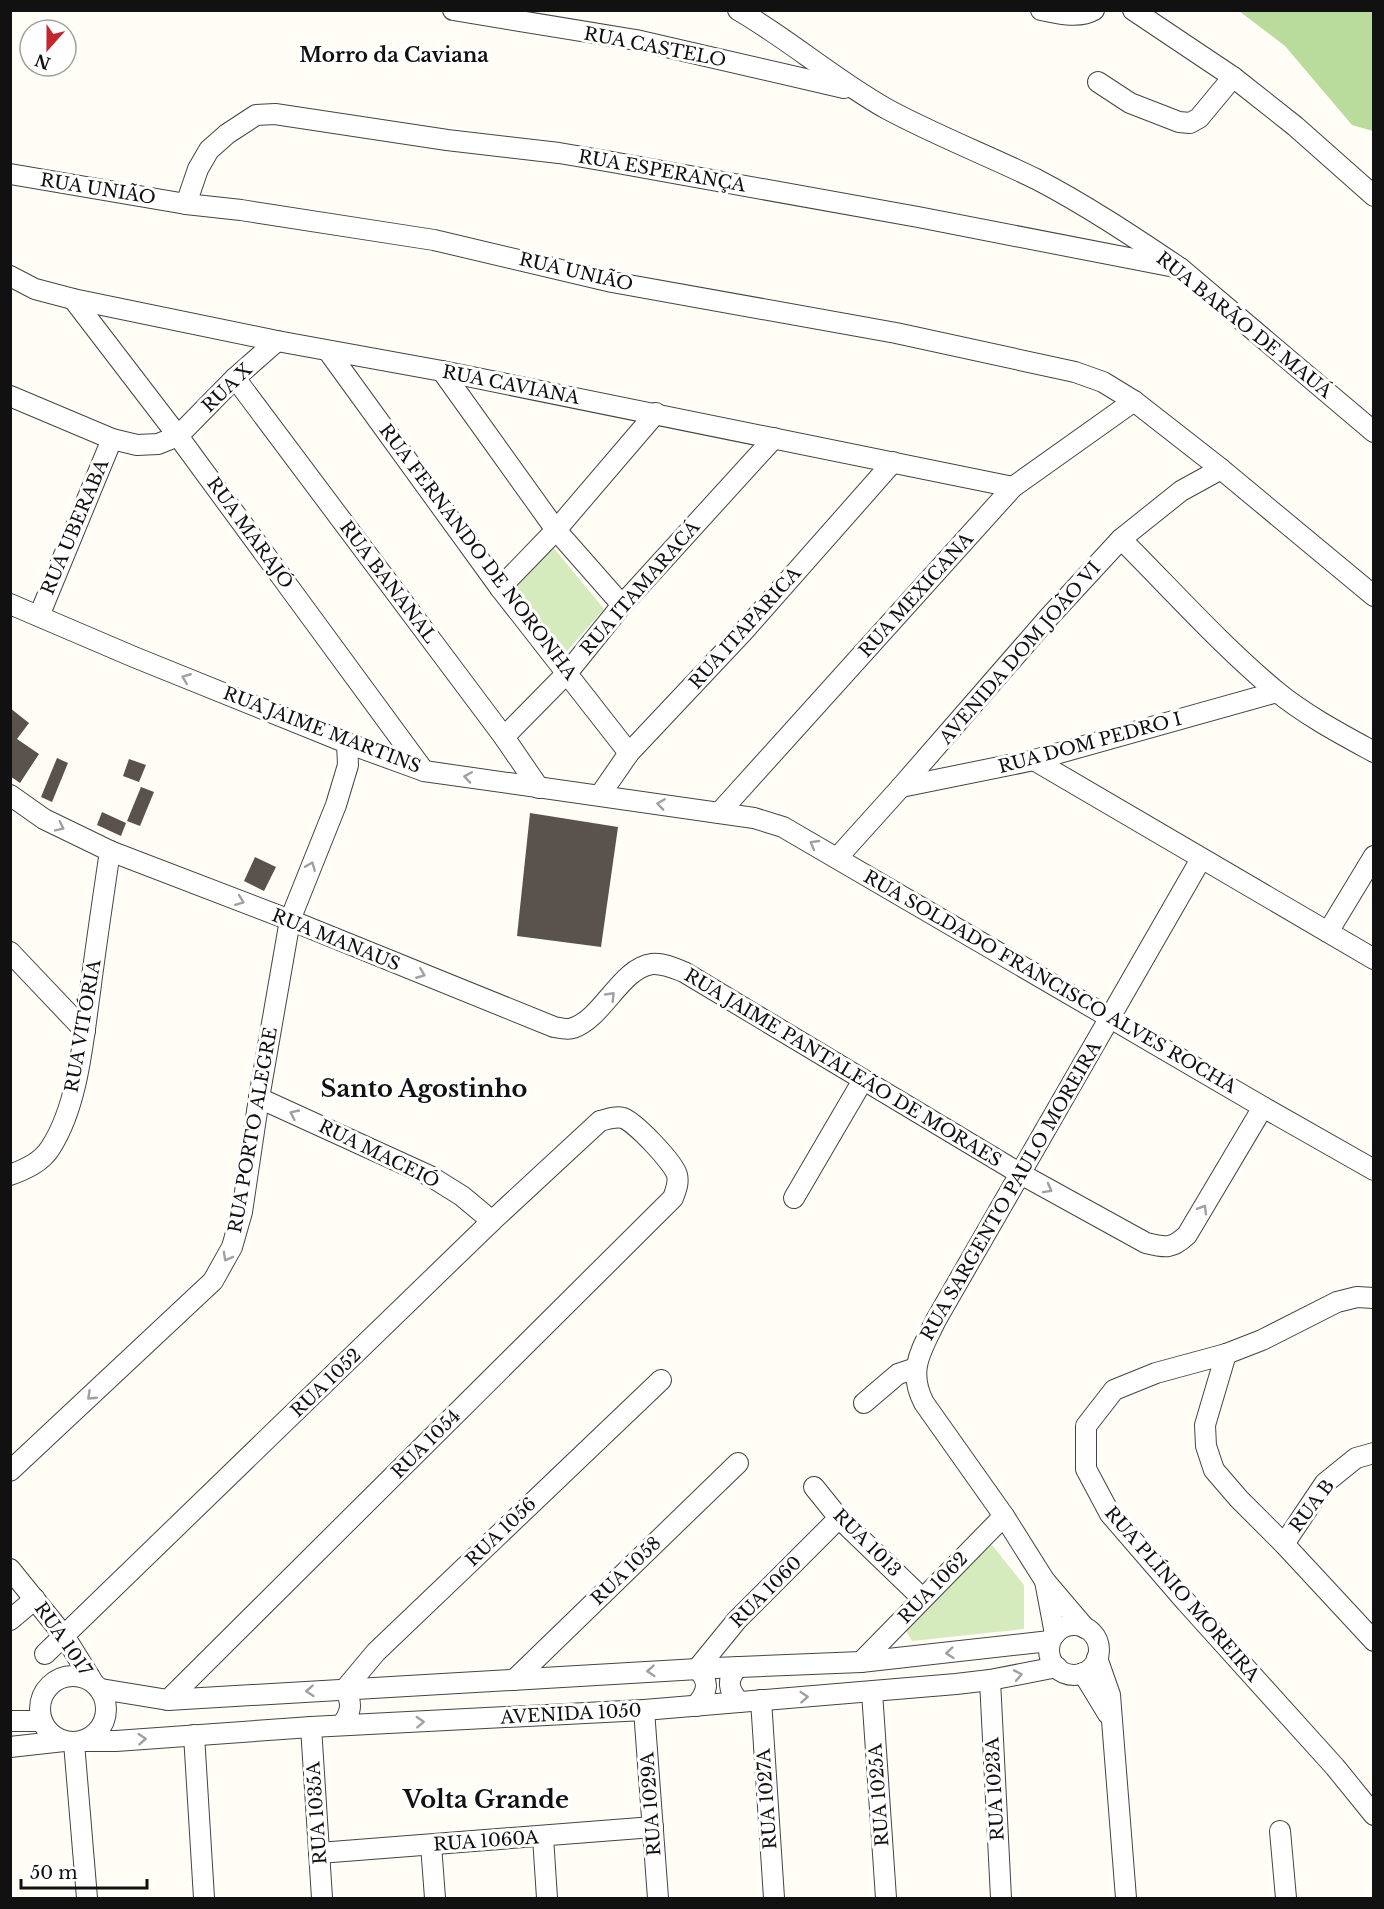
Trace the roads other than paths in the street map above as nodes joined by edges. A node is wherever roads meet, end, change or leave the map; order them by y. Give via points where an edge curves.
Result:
1 (453, 10) edge
2 (738, 10) edge
3 (1041, 10) edge
4 (1094, 10) edge
5 (1133, 10) edge
6 (1233, 77) junction
7 (1098, 82) dead end
8 (855, 90) junction
9 (10, 174) edge
10 (1374, 196) edge
11 (186, 204) junction
12 (1180, 268) junction
13 (10, 276) edge
14 (73, 299) junction
15 (277, 341) junction
16 (328, 351) junction
17 (442, 371) junction
18 (235, 378) junction
19 (10, 396) edge
20 (1134, 401) junction
21 (656, 413) junction
22 (1374, 432) edge
23 (178, 436) junction
24 (774, 438) junction
25 (112, 439) junction
26 (893, 462) junction
27 (1221, 469) junction
28 (1013, 487) junction
29 (556, 530) junction
30 (1121, 539) junction
31 (500, 588) junction
32 (1374, 596) edge
33 (10, 604) edge
34 (622, 605) junction
35 (39, 616) junction
36 (567, 672) junction
37 (1277, 692) junction
38 (504, 737) junction
39 (347, 743) junction
40 (629, 753) junction
41 (1374, 753) edge
42 (1034, 760) junction
43 (424, 771) junction
44 (902, 787) junction
45 (538, 788) junction
46 (10, 795) edge
47 (600, 795) junction
48 (719, 813) junction
49 (110, 851) junction
50 (1374, 856) edge
51 (837, 858) junction
52 (1201, 859) junction
53 (290, 920) junction
54 (1328, 932) junction
55 (10, 952) edge
56 (1374, 959) edge
57 (651, 964) joint
58 (1110, 1017) junction
59 (84, 1032) junction
60 (863, 1080) junction
61 (259, 1098) junction
62 (1263, 1107) junction
63 (1374, 1170) edge
64 (1019, 1173) junction
65 (10, 1175) edge
66 (678, 1185) joint
67 (794, 1198) dead end
68 (492, 1221) junction
69 (1374, 1298) edge
70 (1226, 1354) junction
71 (916, 1368) junction
72 (661, 1380) dead end
73 (864, 1403) dead end
74 (1374, 1453) edge
75 (738, 1463) dead end
76 (10, 1471) edge
77 (814, 1487) dead end
78 (1004, 1516) junction
79 (839, 1518) junction
80 (1284, 1544) junction
81 (10, 1569) edge
82 (1045, 1581) junction
83 (922, 1598) junction
84 (35, 1599) junction
85 (48, 1615) junction
86 (10, 1620) edge
87 (1086, 1628) junction
88 (65, 1636) junction
89 (1052, 1638) junction
90 (1374, 1641) edge
91 (45, 1654) junction
92 (1097, 1658) junction
93 (861, 1662) junction
94 (738, 1667) junction
95 (1057, 1668) junction
96 (697, 1669) junction
97 (1083, 1673) junction
98 (514, 1680) junction
99 (990, 1680) junction
100 (97, 1686) junction
101 (384, 1688) junction
102 (345, 1689) junction
103 (872, 1692) junction
104 (41, 1700) junction
105 (168, 1700) junction
106 (761, 1700) junction
107 (739, 1702) junction
108 (696, 1706) junction
109 (644, 1710) junction
110 (1111, 1718) junction
111 (10, 1721) edge
112 (42, 1721) junction
113 (388, 1723) junction
114 (342, 1725) junction
115 (311, 1727) junction
116 (194, 1735) junction
117 (74, 1742) junction
118 (10, 1747) edge
119 (1374, 1815) edge
120 (653, 1827) junction
121 (1280, 1831) dead end
122 (543, 1837) junction
123 (431, 1845) junction
124 (319, 1852) junction
125 (87, 1899) edge
126 (204, 1899) edge
127 (322, 1899) edge
128 (435, 1899) edge
129 (547, 1899) edge
130 (658, 1899) edge
131 (774, 1899) edge
132 (886, 1899) edge
133 (1001, 1899) edge
134 (1126, 1899) edge
135 (1286, 1899) edge

1 - 8 street, RUA CASTELO via 636,40
2 - 8 street
3 - 4 street via 1073,15
5 - 6 street
6 - 7 street via 1199,118 1190,123 1130,103
6 - 10 street
8 - 12 street, RUA BARÃO DE MAUÁ via 1062,193
9 - 11 street, RUA UNIÃO
11 - 12 street, RUA ESPERANÇA via 209,150 256,115 275,114 559,153
11 - 20 street, RUA UNIÃO via 434,240 612,282 896,333 1075,372 1103,382
12 - 22 street, RUA BARÃO DE MAUÁ
13 - 14 street, RUA CAVIANA
14 - 15 street, RUA CAVIANA
14 - 23 street, RUA MARAJÓ
15 - 16 street, RUA CAVIANA
15 - 18 street, RUA X
16 - 17 street, RUA CAVIANA
16 - 31 street, RUA FERNANDO DE NORONHA
17 - 21 street, RUA CAVIANA
17 - 29 street
18 - 23 street, RUA X
18 - 38 street, RUA BANANAL
19 - 25 street
20 - 27 street, RUA UNIÃO
20 - 28 street, RUA MEXICANA
21 - 24 street, RUA CAVIANA
21 - 29 street
23 - 25 street via 148,445
23 - 43 street, RUA MARAJÓ
24 - 26 street, RUA CAVIANA
24 - 34 street, RUA ITAMARACÁ
25 - 35 street, RUA UBERABA
26 - 28 street, RUA CAVIANA
26 - 40 street, RUA ITAPARICA via 743,632
27 - 30 street, AVENIDA DOM JOÃO VI via 1181,491
27 - 32 street, RUA UNIÃO
28 - 48 street, RUA MEXICANA
29 - 31 street
29 - 34 street
30 - 37 street
30 - 44 street, AVENIDA DOM JOÃO VI
31 - 36 street, RUA FERNANDO DE NORONHA
33 - 35 street, RUA JAIME MARTINS
34 - 36 street, RUA ITAMARACÁ
39 -> 35 street, RUA JAIME MARTINS
36 - 38 street, RUA ITAMARACÁ
36 - 40 street, RUA FERNANDO DE NORONHA
37 - 41 street
37 - 42 street, RUA DOM PEDRO I
38 - 45 street, RUA BANANAL
39 - 43 street, RUA JAIME MARTINS
53 -> 39 street, RUA PORTO ALEGRE via 336,805 348,765
40 - 47 street, RUA ITAPARICA
42 - 44 street, RUA DOM PEDRO I
42 - 52 street
45 -> 43 street, RUA JAIME MARTINS
44 - 51 street, AVENIDA DOM JOÃO VI
45 - 47 street, RUA JAIME MARTINS
46 -> 49 street, RUA MANAUS via 44,819
48 -> 47 street, RUA JAIME MARTINS
51 -> 48 street, RUA SOLDADO FRANCISCO ALVES ROCHA via 783,826
49 -> 53 street, RUA MANAUS
49 - 59 street, RUA VITÓRIA
50 - 54 street
51 - 58 street, RUA SOLDADO FRANCISCO ALVES ROCHA
52 - 54 street
52 - 58 street, RUA SARGENTO PAULO MOREIRA
53 -> 57 street, RUA MANAUS via 555,1028 571,1029 585,1022 636,970
53 - 61 street, RUA PORTO ALEGRE
54 - 56 street
55 - 59 street
57 - 60 street, RUA JAIME PANTALEÃO DE MORAES via 684,972
58 - 62 street, RUA SOLDADO FRANCISCO ALVES ROCHA
58 - 64 street, RUA SARGENTO PAULO MOREIRA
59 - 65 street, RUA VITÓRIA via 63,1125 50,1149 38,1161
60 - 64 street, RUA JAIME PANTALEÃO DE MORAES
60 - 67 street
68 -> 61 street, RUA MACEIÓ via 430,1176
61 -> 76 street, RUA PORTO ALEGRE via 242,1212 232,1247 213,1281
62 - 63 street, RUA SOLDADO FRANCISCO ALVES ROCHA
64 -> 62 street, RUA JAIME PANTALEÃO DE MORAES via 1146,1243 1176,1245 1187,1234
64 - 71 street, RUA SARGENTO PAULO MOREIRA via 936,1320
66 - 68 street, RUA 1052 via 672,1165 632,1123 611,1118 600,1121
66 - 105 street, RUA 1054 via 673,1198
68 - 88 street, RUA 1052
69 - 70 street, RUA PLÍNIO MOREIRA via 1337,1302
70 - 80 street via 1205,1425 1206,1446 1214,1470
70 - 119 street, RUA PLÍNIO MOREIRA via 1156,1373 1114,1390 1086,1426 1086,1469 1110,1514
71 - 73 street via 898,1374
71 - 78 street via 924,1403
72 - 102 street, RUA 1056 via 392,1635
74 - 80 street, RUA B via 1356,1458 1325,1483
75 - 98 street, RUA 1058
77 - 79 street, RUA 1013
78 - 82 street
78 - 83 street, RUA 1062
79 - 83 street, RUA 1013
79 - 96 street, RUA 1060 via 737,1620
80 - 90 street
81 - 84 street, RUA 1017
82 - 87 street
82 - 89 street
83 - 93 street, RUA 1062
84 - 85 street, RUA 1017
84 - 86 street
85 - 88 street, RUA 1017
85 - 91 street
87 - 89 street via 1069,1626
87 - 92 street via 1098,1644
88 - 91 street, RUA 1052
88 - 100 street, RUA 1017
89 -> 93 street, AVENIDA 1050
89 - 95 street via 1050,1656
91 - 104 street
92 - 97 street
92 - 110 street via 1106,1677
93 - 94 street, AVENIDA 1050
94 - 96 street, AVENIDA 1050
94 - 107 street via 729,1681
95 - 97 street via 1069,1674
99 -> 95 street, AVENIDA 1050
96 -> 98 street, AVENIDA 1050
96 - 108 street via 707,1688
97 - 110 street
98 - 101 street, AVENIDA 1050
99 - 103 street, AVENIDA 1050
99 - 133 street, RUA 1023A
100 - 104 street via 83,1677 62,1677 53,1682
100 - 105 street, AVENIDA 1050
100 - 117 street via 105,1699 105,1720 93,1736
101 - 102 street, AVENIDA 1050
101 - 113 street via 378,1708
102 -> 105 street, AVENIDA 1050
102 - 114 street via 351,1708
106 -> 103 street, AVENIDA 1050
103 - 132 street, RUA 1025A
104 - 112 street
106 - 107 street, AVENIDA 1050
106 - 131 street, RUA 1027A
107 - 108 street, AVENIDA 1050
108 - 109 street, AVENIDA 1050
113 -> 109 street, AVENIDA 1050
109 - 120 street, RUA 1029A
110 - 134 street
111 - 112 street
112 - 117 street via 47,1730
113 - 114 street, AVENIDA 1050
114 - 115 street, AVENIDA 1050
115 - 116 street, AVENIDA 1050
115 - 124 street, RUA 1035A
117 -> 116 street, AVENIDA 1050
116 - 126 street
117 - 118 street, AVENIDA 1050
117 - 125 street
120 - 122 street, RUA 1060A
120 - 130 street, RUA 1029A
121 - 135 street
122 - 123 street, RUA 1060A
122 - 129 street
123 - 124 street, RUA 1060A
123 - 128 street
124 - 127 street, RUA 1035A

